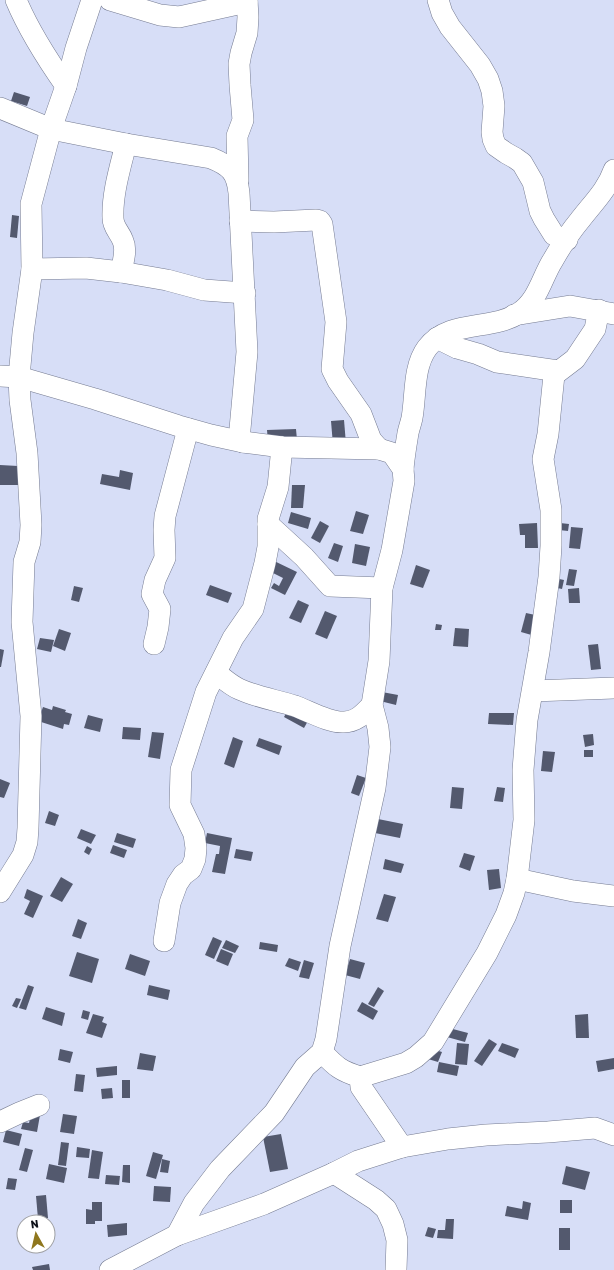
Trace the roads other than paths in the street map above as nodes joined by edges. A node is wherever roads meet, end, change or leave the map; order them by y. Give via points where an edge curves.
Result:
1 (16, 0) edge
2 (92, 0) edge
3 (110, 0) edge
4 (438, 0) edge
5 (248, 2) edge
6 (66, 86) junction
7 (0, 108) edge
8 (51, 129) junction
9 (126, 144) junction
10 (614, 170) edge
11 (238, 181) junction
12 (240, 221) junction
13 (566, 240) junction
14 (32, 269) junction
15 (121, 272) junction
16 (245, 293) junction
17 (606, 312) edge
18 (514, 315) junction
19 (437, 338) junction
20 (558, 371) junction
21 (10, 377) edge
22 (188, 429) junction
23 (243, 442) junction
24 (282, 447) junction
25 (379, 449) junction
26 (403, 469) junction
27 (268, 524) junction
28 (382, 588) junction
29 (154, 644) dead end
30 (216, 673) junction
31 (614, 688) edge
32 (533, 691) junction
33 (372, 705) junction
34 (517, 879) junction
35 (0, 892) edge
36 (614, 896) edge
37 (164, 941) dead end
38 (322, 1052) junction
39 (360, 1077) junction
40 (39, 1105) dead end
41 (0, 1122) edge
42 (614, 1135) edge
43 (402, 1147) junction
44 (334, 1173) junction
45 (177, 1235) junction
46 (110, 1270) edge
47 (396, 1270) edge

1 - 6 street via 43,52
2 - 6 street
3 - 5 street via 160,15 179,16
4 - 13 street via 450,27 488,79 494,106 492,132 496,146 515,158 527,170 544,219 554,235
5 - 11 street via 247,33 239,64 243,120 237,136
6 - 8 street
7 - 8 street
8 - 9 street
8 - 14 street via 31,204
9 - 11 street via 211,158 223,162
9 - 15 street via 113,212 114,225 124,242 125,249
10 - 13 street via 602,194
11 - 12 street
12 - 16 street
12 - 25 street via 316,220 322,224 336,322 332,369 361,414 371,440
13 - 18 street via 553,259 534,298
14 - 15 street via 86,268
14 - 21 street via 23,333
15 - 16 street via 168,280 204,290
16 - 23 street via 247,352 239,440
17 - 18 street via 570,306
17 - 20 street via 575,359
18 - 19 street via 504,321 457,330
19 - 20 street via 497,362
19 - 26 street via 427,348 419,366
20 - 32 street via 554,375 543,459 551,510 551,546
21 - 22 street via 95,399
21 - 35 street via 20,400 31,525 30,542 24,562 22,600 31,716 27,842 23,854
22 - 23 street
22 - 29 street via 165,516 165,558 153,588 153,598 160,609
23 - 24 street
24 - 25 street
24 - 27 street via 278,487
25 - 26 street via 392,453
26 - 28 street via 404,481 392,550
27 - 28 street via 304,557 330,586
27 - 30 street via 265,564 253,609
28 - 33 street via 379,660
30 - 33 street via 236,688 337,722 354,720
30 - 37 street via 206,692 181,770 180,805 194,834 195,859 191,869 177,884 170,903
31 - 32 street
32 - 34 street via 526,727 523,770 524,820
33 - 38 street via 380,746 378,766 340,946
34 - 36 street via 573,891
34 - 39 street via 506,915 488,953 433,1042 416,1058 406,1063
38 - 39 street via 334,1066 345,1073
38 - 45 street via 305,1067 274,1113 220,1169 194,1203
39 - 43 street via 361,1088
40 - 41 street
42 - 43 street via 595,1128 486,1135
43 - 44 street via 358,1161
44 - 45 street via 264,1204
44 - 47 street via 386,1209 393,1224 396,1240
45 - 46 street

